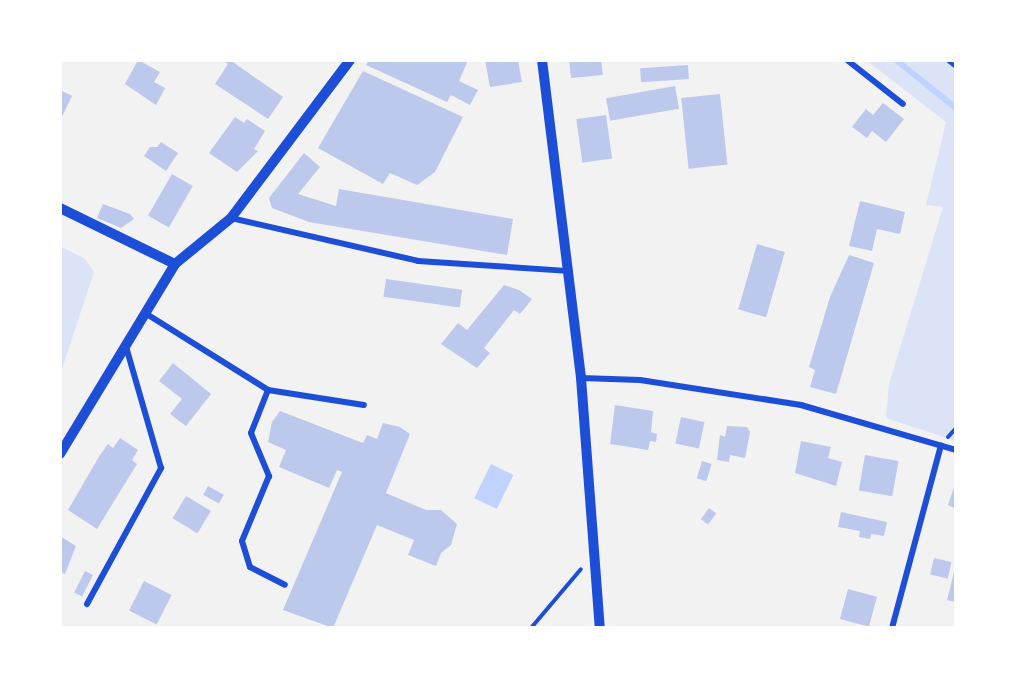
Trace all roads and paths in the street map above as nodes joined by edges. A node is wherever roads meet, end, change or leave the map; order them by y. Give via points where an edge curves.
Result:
1 (350, 60) edge
2 (542, 60) edge
3 (846, 60) edge
4 (947, 60) edge
5 (956, 67) edge
6 (903, 104) dead end
7 (60, 208) edge
8 (231, 218) junction
9 (175, 264) junction
10 (567, 272) junction
11 (145, 313) junction
12 (126, 346) junction
13 (581, 378) junction
14 (268, 390) junction
15 (364, 405) dead end
16 (941, 445) junction
17 (956, 450) edge
18 (60, 454) edge
19 (597, 550) junction
20 (285, 585) dead end
21 (87, 604) dead end
22 (531, 628) edge
23 (600, 628) edge
24 (892, 628) edge

1 - 8 street
2 - 10 street
3 - 6 street
4 - 5 path
7 - 9 street
8 - 9 street
8 - 10 street via 418,261
9 - 11 street
10 - 13 street
11 - 12 street
11 - 14 street
12 - 18 street
12 - 21 street via 161,468
13 - 16 street via 651,382 801,405
13 - 19 street
14 - 15 street
14 - 20 street via 251,433 269,476 242,541 250,567
16 - 17 street
16 - 24 street
19 - 22 path
19 - 23 street

